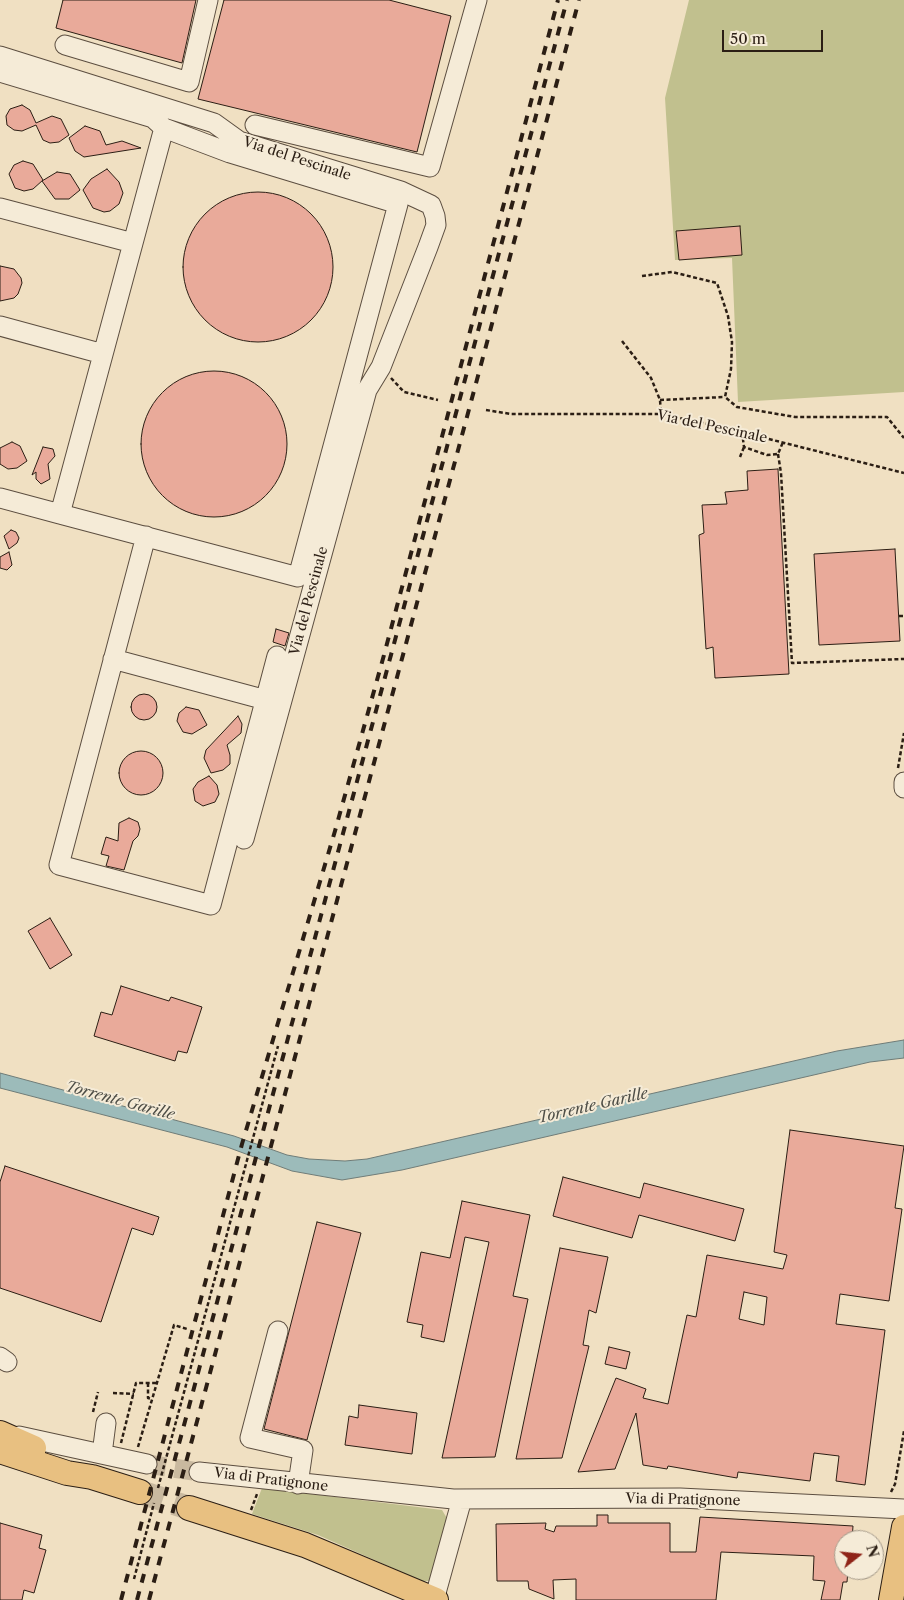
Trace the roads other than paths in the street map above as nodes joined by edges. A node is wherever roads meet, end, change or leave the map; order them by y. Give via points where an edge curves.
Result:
1 (208, 0) edge
2 (471, 1) edge
3 (65, 45) dead end
4 (0, 56) edge
5 (0, 72) edge
6 (255, 125) dead end
7 (164, 128) junction
8 (0, 208) edge
9 (133, 243) junction
10 (0, 326) edge
11 (103, 354) junction
12 (0, 498) edge
13 (60, 514) junction
14 (146, 536) junction
15 (277, 656) dead end
16 (113, 659) junction
17 (266, 700) junction
18 (904, 782) edge
19 (904, 788) edge
20 (244, 839) dead end
21 (278, 1330) dead end
22 (100, 1419) road end
23 (0, 1433) edge
24 (0, 1451) edge
25 (102, 1454) junction
26 (142, 1457) tunnel mouth
27 (199, 1472) tunnel mouth
28 (92, 1477) junction
29 (298, 1484) junction
30 (140, 1492) tunnel mouth
31 (462, 1499) junction
32 (189, 1508) tunnel mouth
33 (904, 1509) edge
34 (904, 1527) edge
35 (435, 1600) edge
36 (891, 1600) edge

1 - 3 street via 189,82
2 - 6 street via 430,167
4 - 20 street, Via del Pescinale via 214,123 239,141 401,191 430,205 435,216 436,225 381,367 367,390
5 - 7 street via 153,118
7 - 9 street
7 - 14 street via 398,204 298,577
8 - 9 street
9 - 11 street
10 - 11 street
11 - 13 street
12 - 13 street
13 - 14 street
14 - 16 street
15 - 17 street
16 - 17 street
16 - 17 street via 59,865 211,906
18 - 19 street
21 - 29 street via 250,1438 303,1450
22 - 25 street
23 - 25 street
23 - 28 main road
24 - 28 main road via 67,1473
25 - 26 street
27 - 29 street, Via di Pratignone
28 - 30 main road
29 - 31 street, Via di Pratignone
31 - 33 street, Via di Pratignone via 680,1498
31 - 35 street
32 - 35 main road via 305,1545
34 - 36 main road

